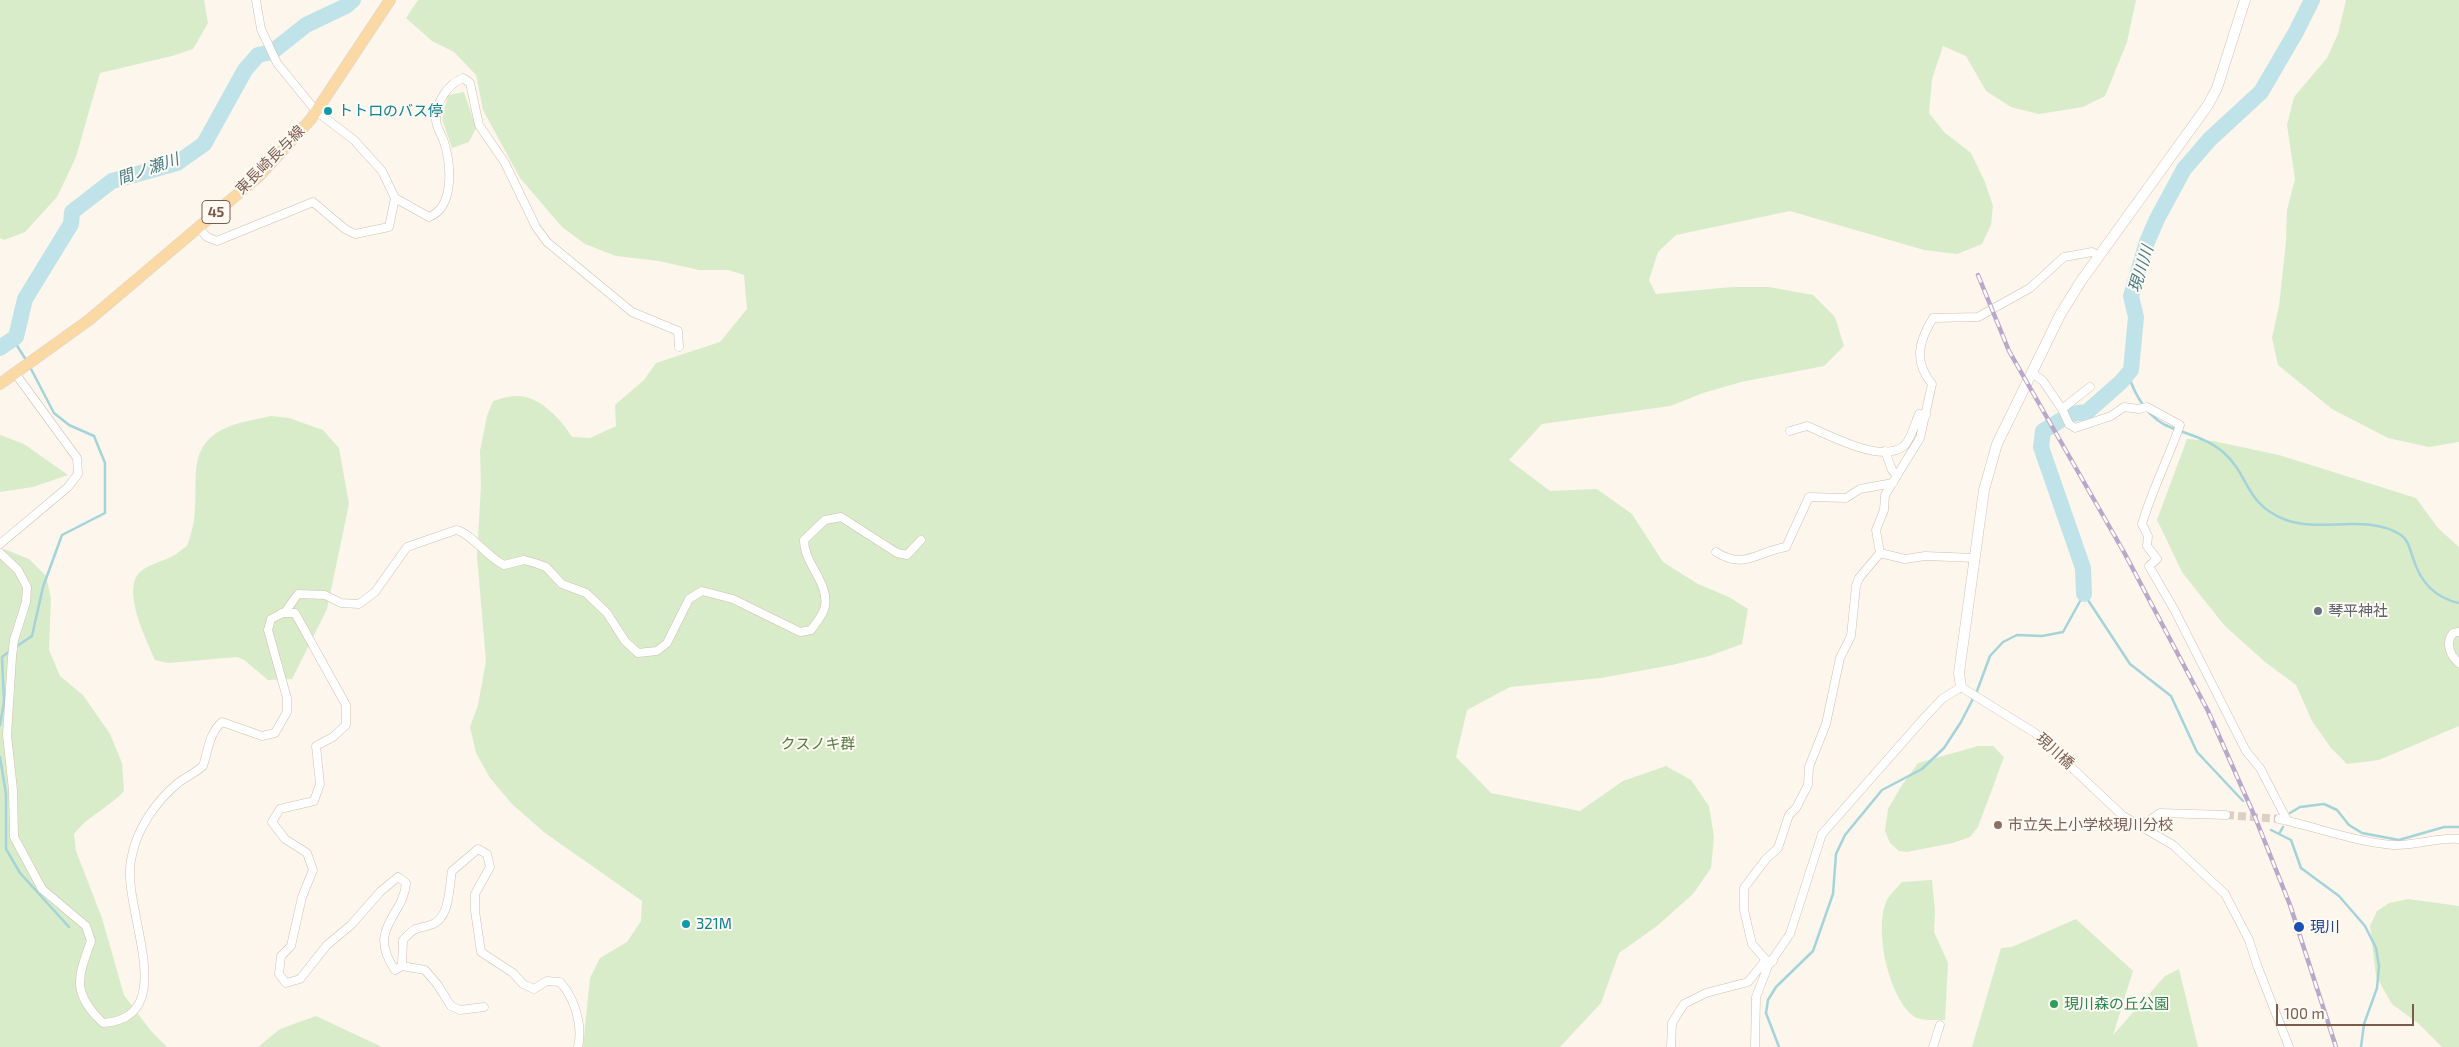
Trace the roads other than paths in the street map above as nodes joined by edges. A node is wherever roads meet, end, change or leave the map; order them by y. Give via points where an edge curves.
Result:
1 (256, 0) edge
2 (390, 0) edge
3 (2245, 0) edge
4 (316, 111) junction
5 (395, 198) junction
6 (198, 227) junction
7 (2099, 256) junction
8 (679, 347) dead end
9 (2031, 372) junction
10 (15, 373) junction
11 (0, 384) edge
12 (2090, 387) dead end
13 (2062, 409) junction
14 (1926, 415) junction
15 (1790, 431) dead end
16 (1885, 450) junction
17 (1894, 480) junction
18 (921, 540) dead end
19 (0, 544) edge
20 (1716, 552) dead end
21 (0, 553) edge
22 (1880, 553) junction
23 (1975, 558) junction
24 (280, 613) junction
25 (2459, 632) edge
26 (2459, 663) edge
27 (1964, 690) junction
28 (2226, 815) tunnel mouth
29 (2141, 826) junction
30 (2459, 839) edge
31 (1771, 964) junction
32 (402, 966) junction
33 (484, 1007) dead end
34 (1940, 1025) dead end
35 (578, 1047) edge
36 (1671, 1047) edge
37 (1755, 1047) edge
38 (1934, 1047) edge
39 (2288, 1047) edge

1 - 4 street via 261,29 277,63
2 - 4 main road, 東長崎長与線 / 45
3 - 7 street via 2217,88 2208,105
4 - 5 street via 354,140 382,171
4 - 6 main road, 東長崎長与線 / 45 via 271,164
5 - 6 street via 389,227 355,234 313,202 217,241 207,237
5 - 8 street via 429,217 436,215 446,202 450,189 445,144 436,122 439,102 452,83 464,78 470,84 479,126 505,163 536,227 547,242 632,312 678,330
6 - 10 main road, 東長崎長与線 / 45 via 89,320
7 - 9 street via 2060,315
7 - 14 street via 2092,252 2064,256 2030,288 1978,318 1933,318 1919,347 1932,384
9 - 13 street via 2043,382
9 - 23 street via 1989,468
10 - 11 main road, 東長崎長与線 / 45
10 - 19 street via 77,458 78,474 68,488
12 - 13 street
13 - 30 street via 2069,424 2075,428 2111,416 2124,407 2143,408 2180,425 2142,524 2148,536 2147,546 2157,559 2148,566 2175,611 2246,751 2260,768 2283,819 2375,843 2405,845 2440,838
14 - 16 street via 1919,414 1906,445 1896,451
14 - 17 street via 1914,450
15 - 16 street via 1807,426 1852,447
16 - 17 street
17 - 20 street via 1860,489 1846,498 1809,497 1786,547 1737,562
17 - 22 street via 1885,495 1876,530
18 - 24 street via 907,555 897,553 841,517 825,520 804,540 804,549 826,592 825,608 811,630 800,632 733,599 702,591 689,599 667,643 657,651 638,653 625,642 607,613 586,593 562,584 546,567 524,560 504,565 492,560 463,531 456,530 407,547 375,592 359,604 298,594 286,612
21 - 24 street via 18,570 27,586 26,602 14,642 7,735 14,837 42,889 86,926 91,941 80,972 79,986 89,1010 103,1023 118,1022 138,1008 146,988 129,886 132,854 147,818 179,782 203,766 211,737 222,722 262,736 276,733 287,712 287,698 268,630 271,619
22 - 23 street via 1905,559 1924,556
22 - 31 street via 1858,578 1851,636 1840,658 1826,724 1809,767 1808,785 1789,815 1778,848 1744,888 1744,910 1752,944
23 - 27 street via 1959,673
24 - 32 street via 295,613 346,705 346,725 316,746 320,784 314,801 280,809 272,822 285,839 307,853 313,870 302,897 291,946 281,956 279,974 286,983 300,979 327,945 398,877 406,883 406,893 386,926 385,944 387,959 395,970
25 - 26 street via 2453,633 2449,644
27 - 29 street, 現川橋 via 2035,733 2123,816
27 - 31 street via 1942,698 1822,834 1790,934
28 - 29 street via 2160,813
29 - 39 street, 現川橋 via 2173,845 2225,894 2250,940
31 - 36 street via 1764,962 1748,982 1706,993 1684,1004 1672,1023
31 - 37 street via 1756,998
32 - 33 street via 425,970 451,1006 460,1010
32 - 35 street via 403,940 415,927 434,924 445,911 452,871 478,849 487,854 490,867 475,894 481,952 534,989 547,981 560,982 575,1007 580,1040
34 - 38 street

